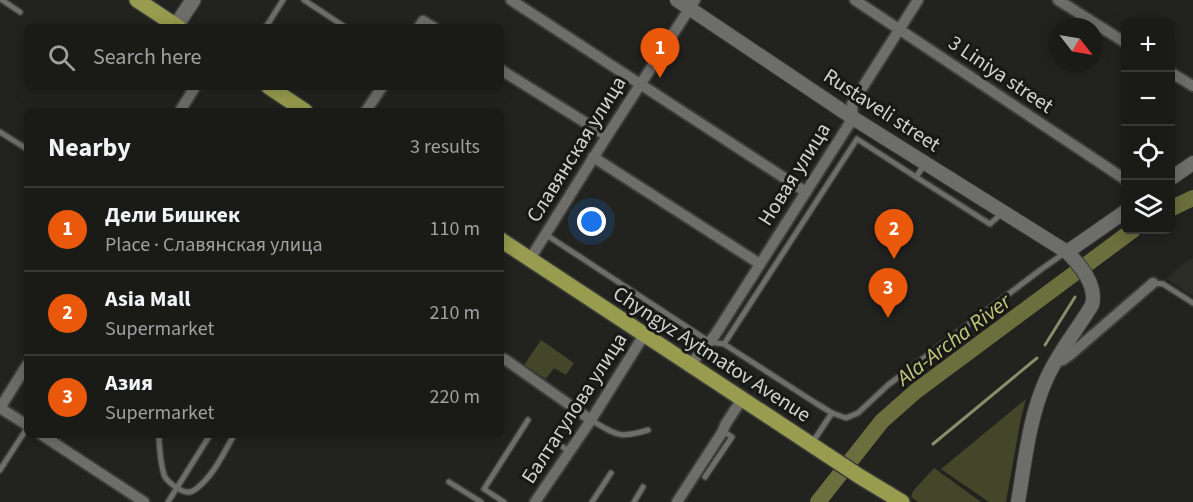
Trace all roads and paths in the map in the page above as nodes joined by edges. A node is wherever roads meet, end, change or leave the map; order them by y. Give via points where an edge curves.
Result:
1 (2, 0) edge
2 (137, 0) edge
3 (193, 0) edge
4 (283, 0) edge
5 (304, 0) edge
6 (511, 0) edge
7 (676, 0) edge
8 (855, 0) edge
9 (918, 0) edge
10 (1058, 0) edge
11 (692, 4) edge
12 (20, 12) dead end
13 (174, 24) edge
14 (178, 24) edge
15 (268, 24) edge
16 (340, 24) edge
17 (899, 30) junction
18 (1121, 40) edge
19 (504, 72) edge
20 (1175, 75) edge
21 (640, 84) junction
22 (1193, 86) edge
23 (193, 90) edge
24 (274, 90) edge
25 (380, 90) edge
26 (182, 108) edge
27 (300, 108) edge
28 (368, 108) edge
29 (853, 118) junction
30 (0, 132) edge
31 (607, 136) junction
32 (24, 147) edge
33 (593, 157) junction
34 (926, 163) junction
35 (1193, 163) edge
36 (1175, 176) edge
37 (916, 177) junction
38 (1121, 177) edge
39 (806, 192) junction
40 (1003, 211) junction
41 (1121, 214) edge
42 (545, 234) junction
43 (504, 242) edge
44 (1070, 254) junction
45 (530, 259) junction
46 (760, 264) junction
47 (1153, 283) joint
48 (1193, 303) edge
49 (644, 335) junction
50 (710, 342) junction
51 (724, 345) junction
52 (504, 360) edge
53 (1057, 361) junction
54 (690, 365) junction
55 (24, 370) edge
56 (742, 399) junction
57 (0, 408) edge
58 (832, 413) junction
59 (528, 420) dead end
60 (591, 420) junction
61 (24, 425) edge
62 (648, 430) dead end
63 (723, 431) junction
64 (24, 432) edge
65 (47, 438) edge
66 (159, 438) edge
67 (208, 438) edge
68 (232, 438) edge
69 (557, 443) dead end
70 (818, 449) junction
71 (570, 452) junction
72 (0, 470) edge
73 (612, 473) dead end
74 (705, 477) dead end
75 (449, 482) dead end
76 (643, 487) dead end
77 (177, 488) junction
78 (144, 502) edge
79 (168, 502) edge
80 (481, 502) edge
81 (504, 502) edge
82 (536, 502) edge
83 (592, 502) edge
84 (634, 502) edge
85 (676, 502) edge
86 (902, 502) edge
87 (1018, 502) edge

1 - 12 lane
2 - 13 main road
3 - 14 main road
4 - 15 lane
5 - 16 lane
6 - 21 street
7 - 11 street, Rustaveli street
8 - 17 street, 3 Liniya street
9 - 17 street, Новая улица
10 - 18 street
11 - 21 street, Славянская улица
11 - 29 street, Rustaveli street
17 - 29 street, Новая улица via 852,104
17 - 38 street, 3 Liniya street
19 - 31 street
20 - 22 street
21 - 31 street, Славянская улица
21 - 39 street
23 - 26 street
24 - 27 main road
25 - 28 street
29 - 34 street, Rustaveli street
29 - 39 street, Новая улица
30 - 32 lane
31 - 33 street, Славянская улица
33 - 42 street, Славянская улица
33 - 46 street
34 - 37 lane
34 - 40 street, Rustaveli street
35 - 36 street
37 - 40 lane via 990,224
37 - 51 lane via 856,139
39 - 46 street, Новая улица
40 - 44 street, Rustaveli street
41 - 44 street
42 - 45 street, Славянская улица
42 - 50 lane
43 - 45 main road, Chyngyz Aytmatov Avenue
44 - 53 street via 1094,293 1092,305
44 - 58 lane via 1043,268 888,385 858,413 846,418
45 - 49 main road, Chyngyz Aytmatov Avenue
46 - 50 street, Новая улица
47 - 48 lane via 1163,284
47 - 53 street via 1071,354
49 - 54 main road, Chyngyz Aytmatov Avenue
49 - 60 street, Балтагулова улица
50 - 51 lane
50 - 54 street, Новая улица
51 - 58 lane
52 - 60 street
53 - 87 street via 1034,414
54 - 56 main road, Chyngyz Aytmatov Avenue
55 - 57 street
56 - 63 street
56 - 70 main road, Chyngyz Aytmatov Avenue
57 - 61 street
58 - 70 lane
59 - 81 lane via 484,489
60 - 62 lane via 617,435
60 - 71 street, Балтагулова улица
63 - 74 lane via 732,437
63 - 85 street
64 - 72 lane
65 - 78 street
66 - 77 lane via 163,473
67 - 77 lane
68 - 77 lane via 218,464 196,489 186,492
69 - 71 lane
70 - 86 main road, Chyngyz Aytmatov Avenue
71 - 82 street, Балтагулова улица
73 - 83 lane
75 - 80 lane
76 - 84 lane
77 - 79 lane

